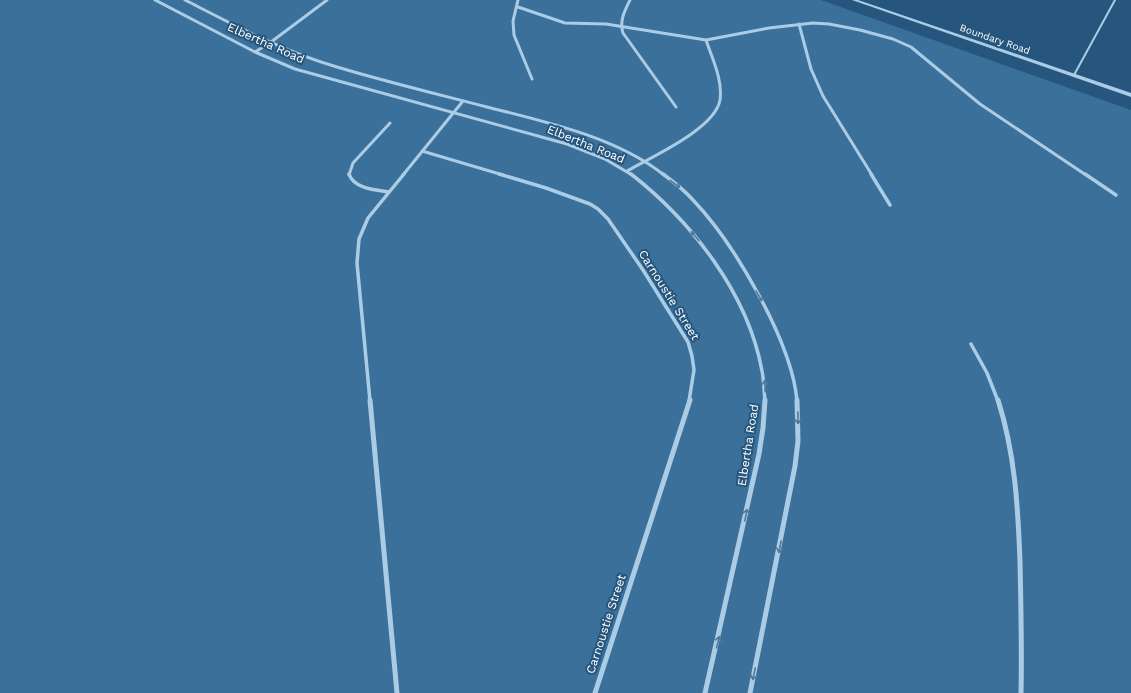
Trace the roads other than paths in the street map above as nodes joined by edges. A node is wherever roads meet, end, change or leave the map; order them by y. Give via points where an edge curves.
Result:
1 (155, 0) edge
2 (185, 0) edge
3 (327, 0) edge
4 (518, 0) edge
5 (630, 0) edge
6 (854, 0) edge
7 (1115, 0) edge
8 (518, 7) junction
9 (799, 24) junction
10 (621, 27) junction
11 (706, 40) junction
12 (270, 42) junction
13 (255, 52) junction
14 (1074, 75) junction
15 (532, 79) dead end
16 (1131, 95) edge
17 (463, 101) junction
18 (676, 107) dead end
19 (452, 113) junction
20 (390, 123) dead end
21 (422, 151) junction
22 (644, 161) junction
23 (627, 171) junction
24 (389, 192) junction
25 (1116, 195) dead end
26 (890, 205) dead end
27 (971, 344) dead end
28 (396, 693) edge
29 (595, 693) edge
30 (706, 693) edge
31 (750, 693) edge
32 (1021, 693) edge

1 - 13 street, Elbertha Road
2 - 12 street, Elbertha Road
3 - 12 street
4 - 8 street
5 - 10 street
6 - 14 street, Boundary Road
7 - 14 lane
8 - 10 street via 564,23
8 - 15 street via 513,22 514,29
9 - 11 street
9 - 25 street via 829,24 860,30 911,47 980,104
9 - 26 street via 811,69 822,96
10 - 11 street
10 - 18 street via 630,44
11 - 22 street via 719,83 720,101 717,110 698,130
12 - 13 street
12 - 17 street, Elbertha Road via 331,65
13 - 19 street, Elbertha Road via 295,69
14 - 16 street, Boundary Road
17 - 19 street
17 - 22 street, Elbertha Road via 575,131
19 - 21 street
19 - 23 street, Elbertha Road via 564,144
20 - 24 street via 353,163 349,175 357,185
21 - 24 street
21 - 29 street, Carnoustie Street via 546,188 598,209 608,219 643,270 691,350 695,368 690,399
22 - 23 street
22 -> 31 street, Elbertha Road via 699,206 740,262 779,336 792,370 796,390 799,440 796,466
30 -> 23 street, Elbertha Road via 760,449 765,404 764,380 760,359 746,318 700,241 673,210
24 - 28 street via 368,218 359,239 357,263
27 - 32 street via 997,398 1016,478 1022,618

